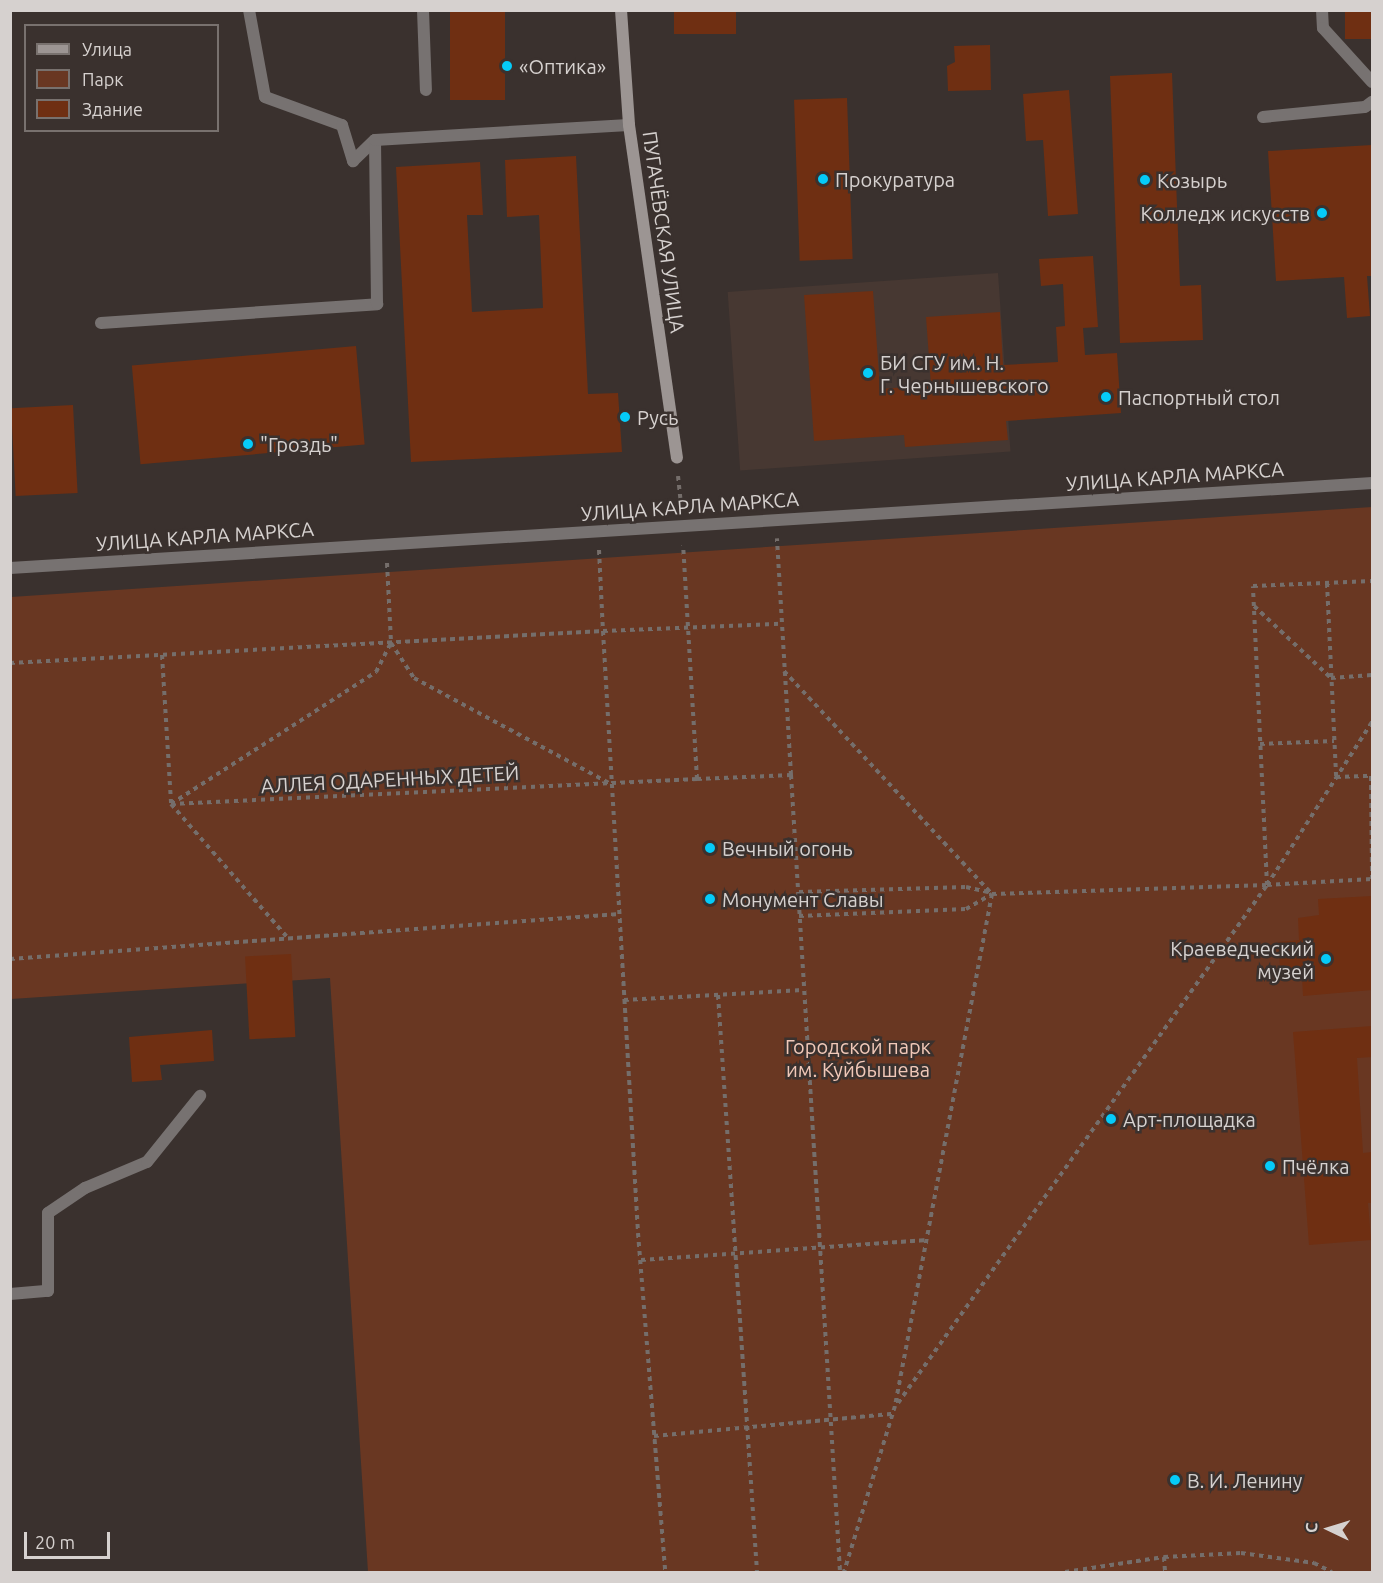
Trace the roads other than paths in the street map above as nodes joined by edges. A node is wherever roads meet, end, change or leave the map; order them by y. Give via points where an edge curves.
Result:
1 (249, 10) edge
2 (423, 10) edge
3 (621, 10) edge
4 (1322, 10) edge
5 (1372, 82) edge
6 (426, 90) dead end
7 (1372, 102) edge
8 (1263, 117) dead end
9 (629, 126) junction
10 (375, 140) junction
11 (101, 323) dead end
12 (676, 458) road end
13 (1372, 483) edge
14 (10, 568) edge
15 (200, 1096) dead end
16 (10, 1294) edge

1 - 10 street via 265,97 342,125 353,161
2 - 6 street
3 - 9 street, ПУГАЧЁВСКАЯ УЛИЦА
4 - 5 street via 1323,28
7 - 8 street via 1365,107
9 - 10 street
9 - 12 street, ПУГАЧЁВСКАЯ УЛИЦА
10 - 11 street via 377,304
13 - 14 street, УЛИЦА КАРЛА МАРКСА
15 - 16 street via 147,1162 85,1188 48,1213 48,1291

